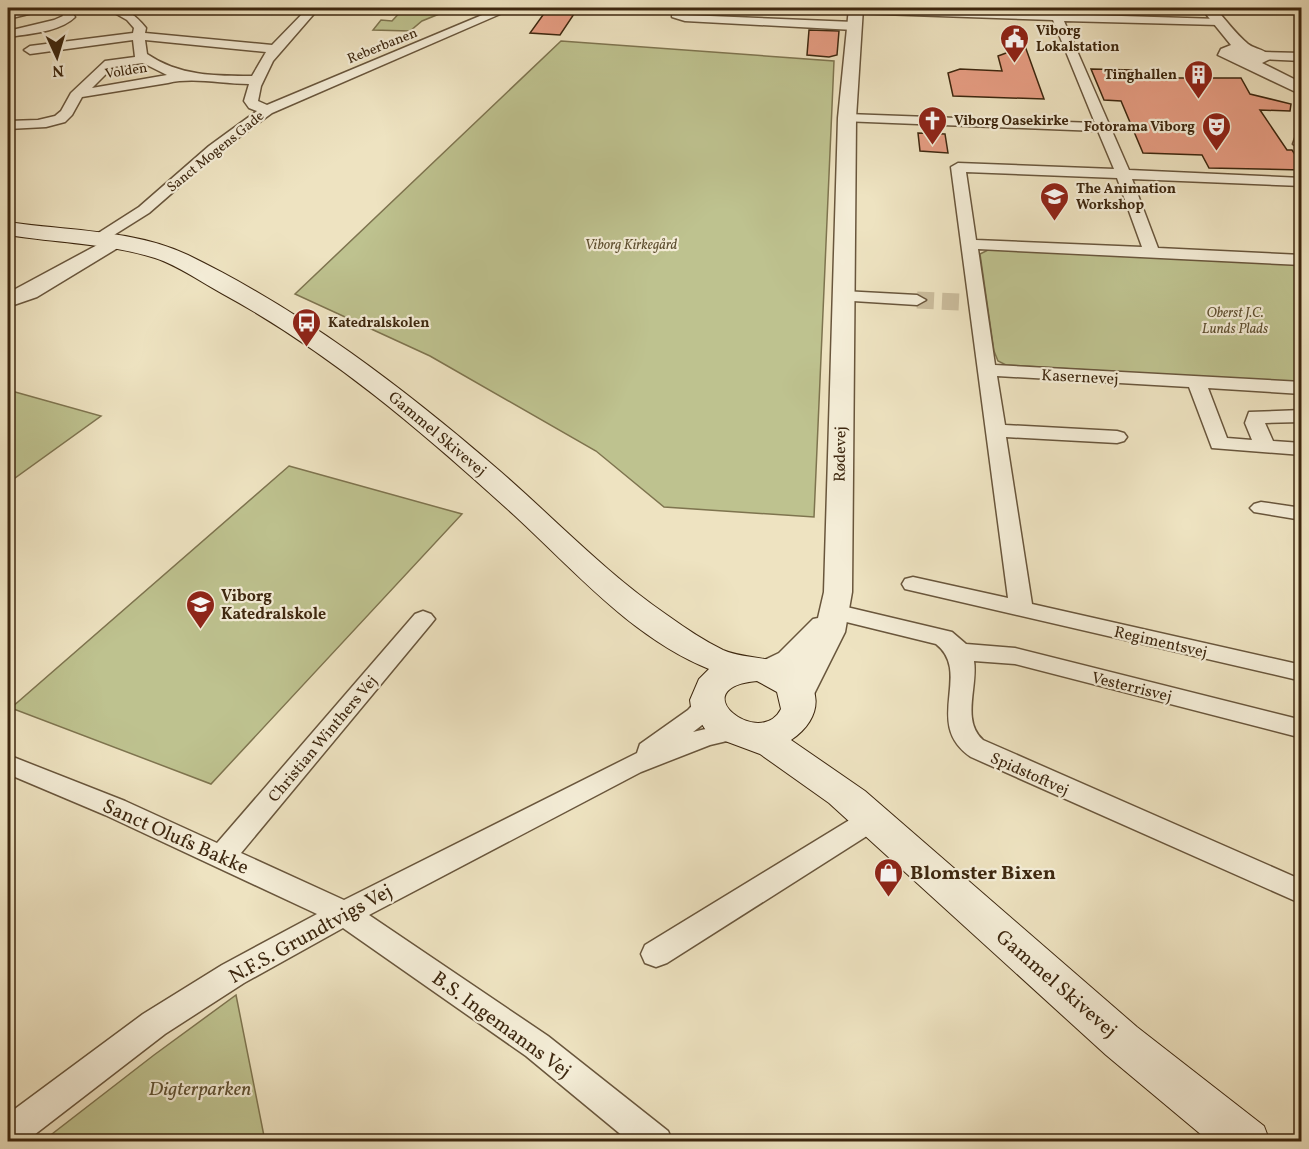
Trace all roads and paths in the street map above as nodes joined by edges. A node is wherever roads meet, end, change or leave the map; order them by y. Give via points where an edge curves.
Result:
1 (46, 8) edge
2 (64, 8) edge
3 (112, 8) edge
4 (314, 8) edge
5 (508, 8) edge
6 (678, 8) edge
7 (1195, 8) edge
8 (855, 15) edge
9 (8, 16) edge
10 (1057, 17) junction
11 (1211, 17) edge
12 (8, 34) edge
13 (138, 36) junction
14 (30, 50) dead end
15 (273, 50) junction
16 (1249, 56) junction
17 (1302, 57) edge
18 (145, 59) junction
19 (179, 74) junction
20 (257, 80) junction
21 (1302, 84) edge
22 (1302, 90) edge
23 (78, 94) junction
24 (267, 110) junction
25 (847, 118) junction
26 (8, 125) edge
27 (1102, 127) junction
28 (1124, 174) junction
29 (1302, 182) edge
30 (8, 229) edge
31 (8, 240) edge
32 (970, 244) junction
33 (96, 247) junction
34 (1152, 253) junction
35 (1302, 260) edge
36 (8, 294) edge
37 (843, 296) junction
38 (917, 300) tunnel mouth
39 (8, 301) edge
40 (986, 370) junction
41 (1197, 382) junction
42 (1302, 388) edge
43 (1302, 416) edge
44 (995, 430) junction
45 (1117, 437) dead end
46 (1265, 447) junction
47 (1302, 449) edge
48 (1261, 508) dead end
49 (1302, 514) edge
50 (913, 584) dead end
51 (1021, 608) junction
52 (834, 612) junction
53 (647, 617) junction
54 (423, 619) dead end
55 (961, 652) junction
56 (754, 670) junction
57 (1302, 674) edge
58 (707, 700) junction
59 (797, 707) junction
60 (1302, 729) edge
61 (744, 733) junction
62 (8, 764) edge
63 (632, 765) junction
64 (841, 792) junction
65 (871, 820) junction
66 (222, 856) junction
67 (1302, 893) edge
68 (344, 913) junction
69 (656, 954) dead end
70 (8, 1134) edge
71 (656, 1142) edge
72 (1247, 1142) edge

1 - 9 street
2 - 12 street via 69,17 57,23
3 - 13 street via 136,21 140,28
4 - 15 street, Sanct Mogens Gade
5 - 24 street, Reberbanen
6 - 8 street via 676,15 685,18
7 - 11 street
8 - 10 street
8 - 25 street, Rødevej
10 - 11 street
10 - 27 street
11 - 16 street
13 - 14 street
13 - 15 street
13 - 18 street via 141,57
15 - 20 street, Sanct Mogens Gade
16 - 17 street
16 - 21 street
16 - 22 street
18 - 19 street
18 - 23 street, Volden via 110,64
19 - 20 street
19 - 23 street, Volden
20 - 24 street, Sanct Mogens Gade via 251,101
23 - 26 street, Volden via 66,114 57,119
24 - 33 street, Sanct Mogens Gade via 214,149 144,210 125,234
25 - 27 street
25 - 37 street, Rødevej
27 - 28 street
28 - 29 street
28 - 32 street via 958,167
28 - 34 street
30 - 33 main road
31 - 33 main road
32 - 34 street
32 - 40 street via 967,303
33 - 36 street
33 - 39 street via 29,292
33 - 53 main road, Gammel Skivevej via 207,277 299,329 385,388 445,437
34 - 35 street
37 - 38 street
37 - 52 street, Rødevej via 838,592
40 - 41 street, Kasernevej
40 - 44 street
41 - 42 street, Kasernevej
41 - 46 street via 1219,444
43 - 46 street via 1256,416
44 - 45 street
44 - 51 street
46 - 47 street
48 - 49 street
50 - 51 street, Regimentsvej
51 - 57 street, Regimentsvej
52 - 55 street via 944,638
52 - 56 street via 790,660
52 - 59 street, Rødevej
53 - 56 main road, Gammel Skivevej via 713,660
53 - 58 main road, Gammel Skivevej
54 - 66 street, Christian Winthers Vej
55 - 60 street, Vesterrisvej via 1015,656
55 - 67 street, Spidstoftvej via 961,726 970,743
56 - 58 main road via 719,679
56 - 59 main road via 783,677
58 - 61 main road via 717,720
58 - 63 street, N.F.S. Grundtvigs Vej via 697,716
59 - 61 main road via 777,731
59 - 64 main road, Gammel Skivevej via 804,741
61 - 63 street, N.F.S. Grundtvigs Vej via 714,734
61 - 64 main road, Gammel Skivevej
62 - 66 street, Sanct Olufs Bakke
63 - 68 street, N.F.S. Grundtvigs Vej
64 - 65 main road, Gammel Skivevej
65 - 69 street
65 - 72 main road, Gammel Skivevej via 1096,1017
66 - 68 street, Sanct Olufs Bakke
68 - 70 street, N.F.S. Grundtvigs Vej via 233,974 154,1024
68 - 71 street, B.S. Ingemanns Vej via 537,1046

